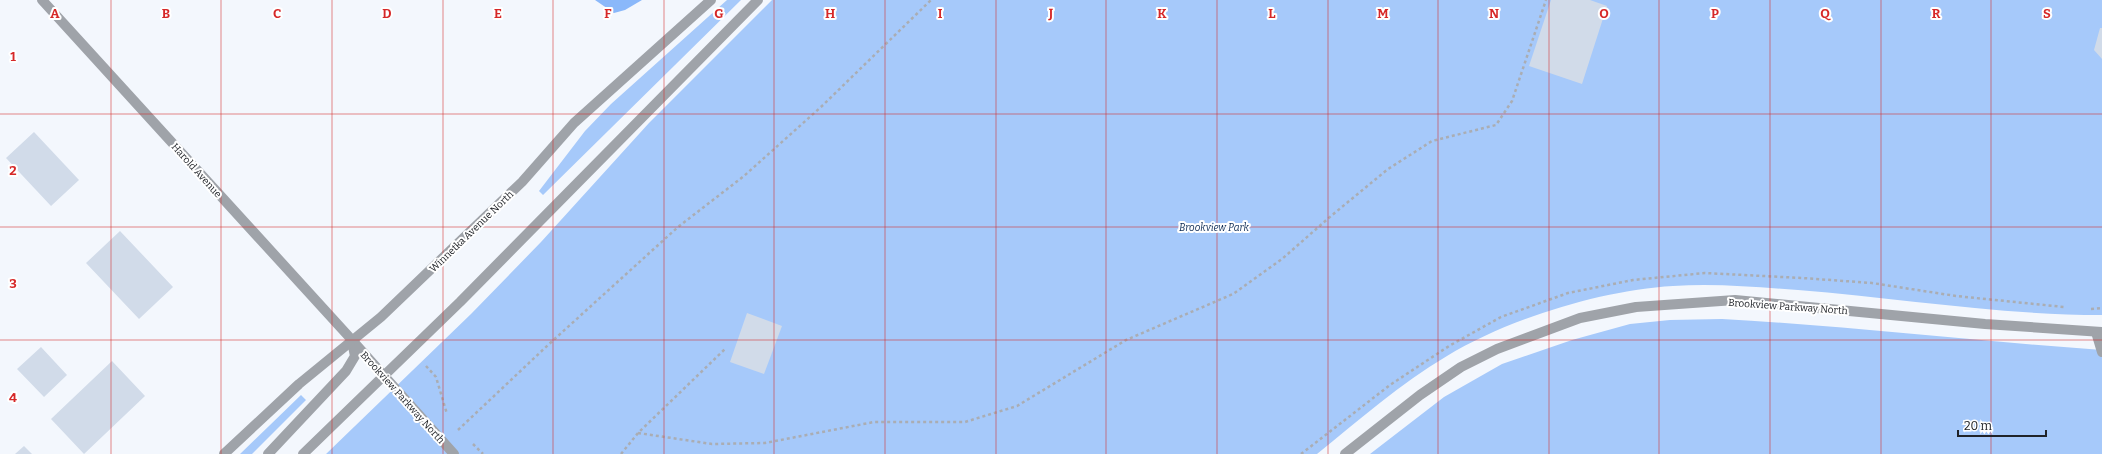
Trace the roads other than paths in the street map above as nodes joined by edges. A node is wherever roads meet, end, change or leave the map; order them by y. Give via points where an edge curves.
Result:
1 (42, 0) edge
2 (711, 0) edge
3 (758, 0) edge
4 (2099, 332) edge
5 (352, 340) junction
6 (2102, 352) edge
7 (383, 376) junction
8 (224, 454) edge
9 (268, 454) edge
10 (302, 454) edge
11 (454, 454) edge
12 (1345, 454) edge

1 - 5 street, Harold Avenue
2 - 5 street, Winnetka Avenue North via 574,123 522,182 380,317
3 - 7 street
4 - 6 street
4 - 12 street, Brookview Parkway North via 1985,324 1735,300 1636,307 1580,318 1497,349 1461,367 1420,395
5 - 7 street, Brookview Parkway North
5 - 8 street, Winnetka Avenue North via 298,384
5 - 9 street via 355,356 346,371
7 - 10 street
7 - 11 street, Brookview Parkway North

